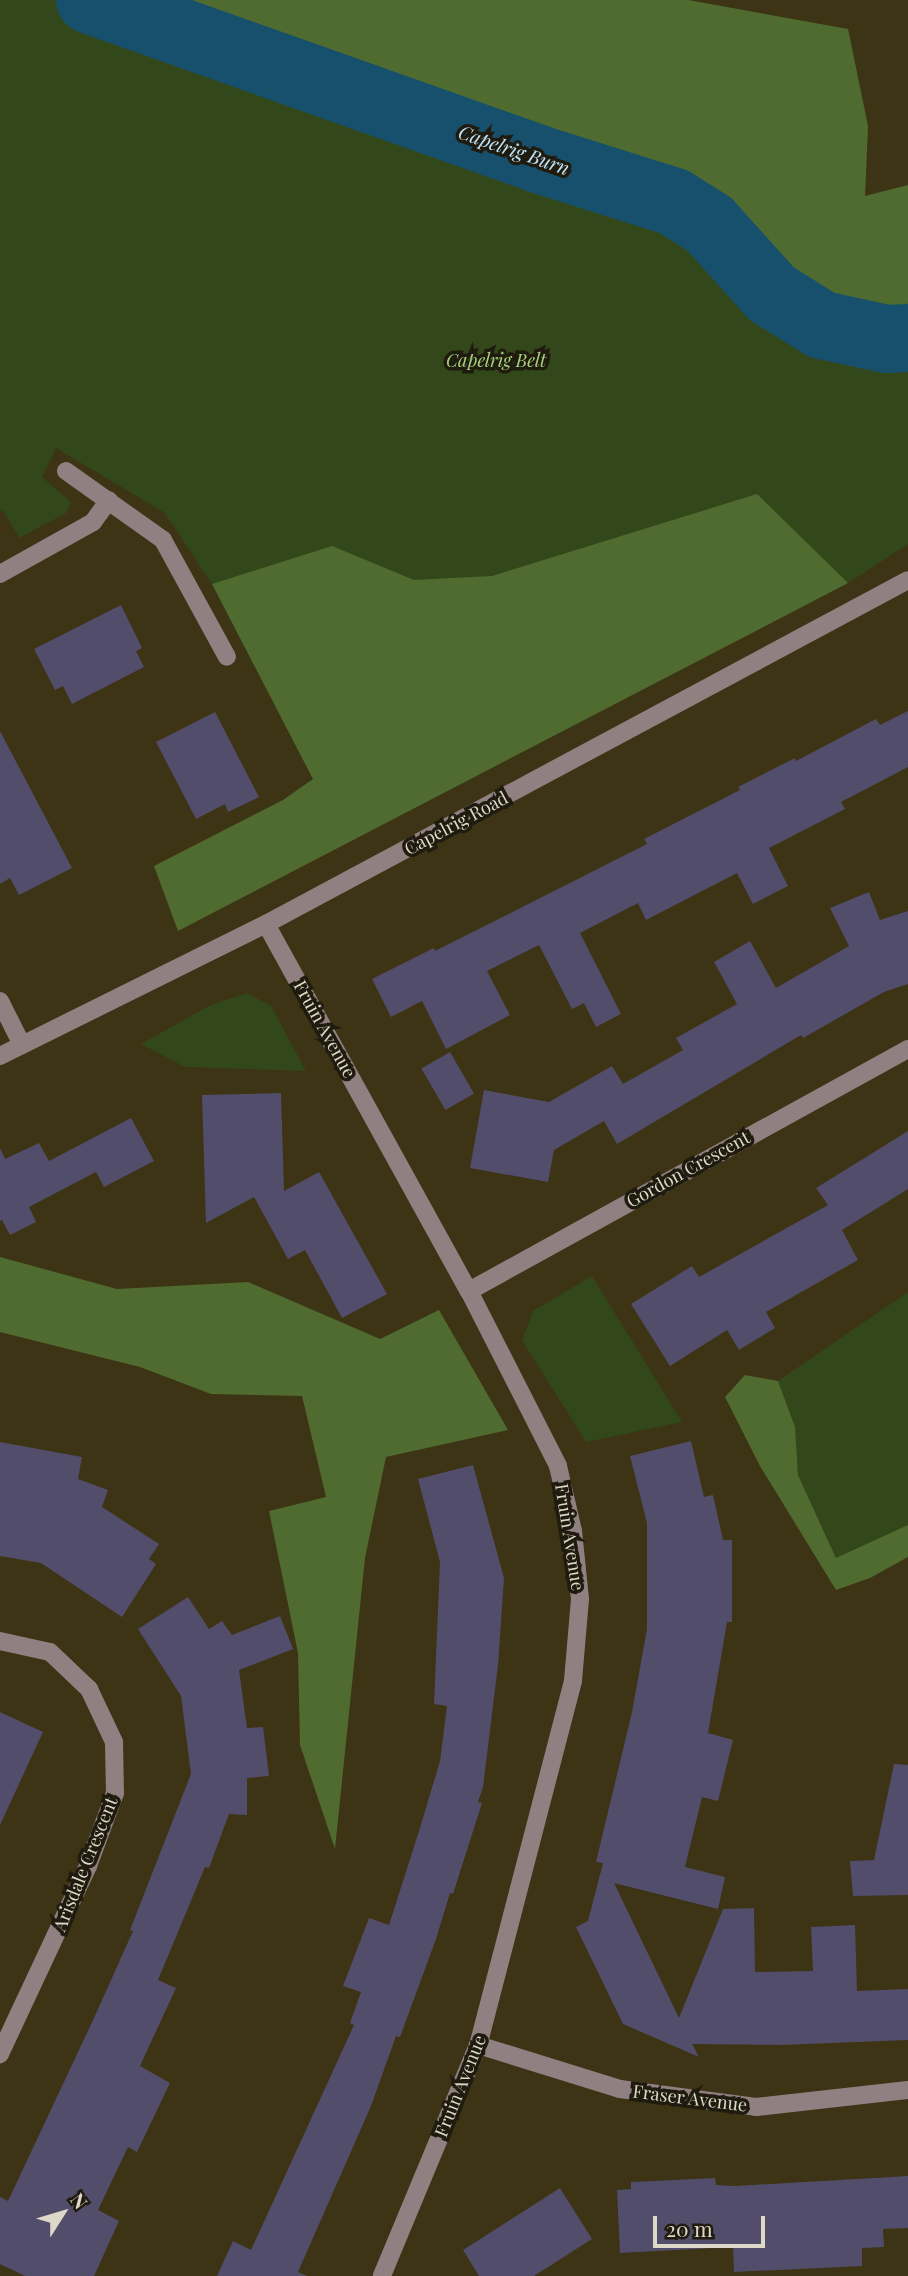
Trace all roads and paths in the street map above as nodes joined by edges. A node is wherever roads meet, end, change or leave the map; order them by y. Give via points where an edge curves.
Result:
1 (66, 471) dead end
2 (109, 500) junction
3 (0, 574) edge
4 (908, 580) edge
5 (227, 657) dead end
6 (266, 924) junction
7 (0, 1001) edge
8 (22, 1045) junction
9 (908, 1049) edge
10 (0, 1056) edge
11 (470, 1291) junction
12 (0, 1641) edge
13 (478, 2045) junction
14 (0, 2054) edge
15 (908, 2090) edge
16 (382, 2276) edge

1 - 2 street
2 - 3 street via 93,522
2 - 5 street via 163,540
4 - 6 street, Capelrig Road
6 - 8 street, Capelrig Road
6 - 11 street, Fruin Avenue
7 - 8 street
8 - 10 street, Capelrig Road
9 - 11 street, Gordon Crescent
11 - 13 street, Fruin Avenue via 558,1466 573,1531 580,1599 573,1681
12 - 14 street, Arisdale Crescent via 50,1652 89,1689 114,1742 115,1793 88,1866
13 - 15 street, Fraser Avenue via 620,2089 756,2107
13 - 16 street, Fruin Avenue

